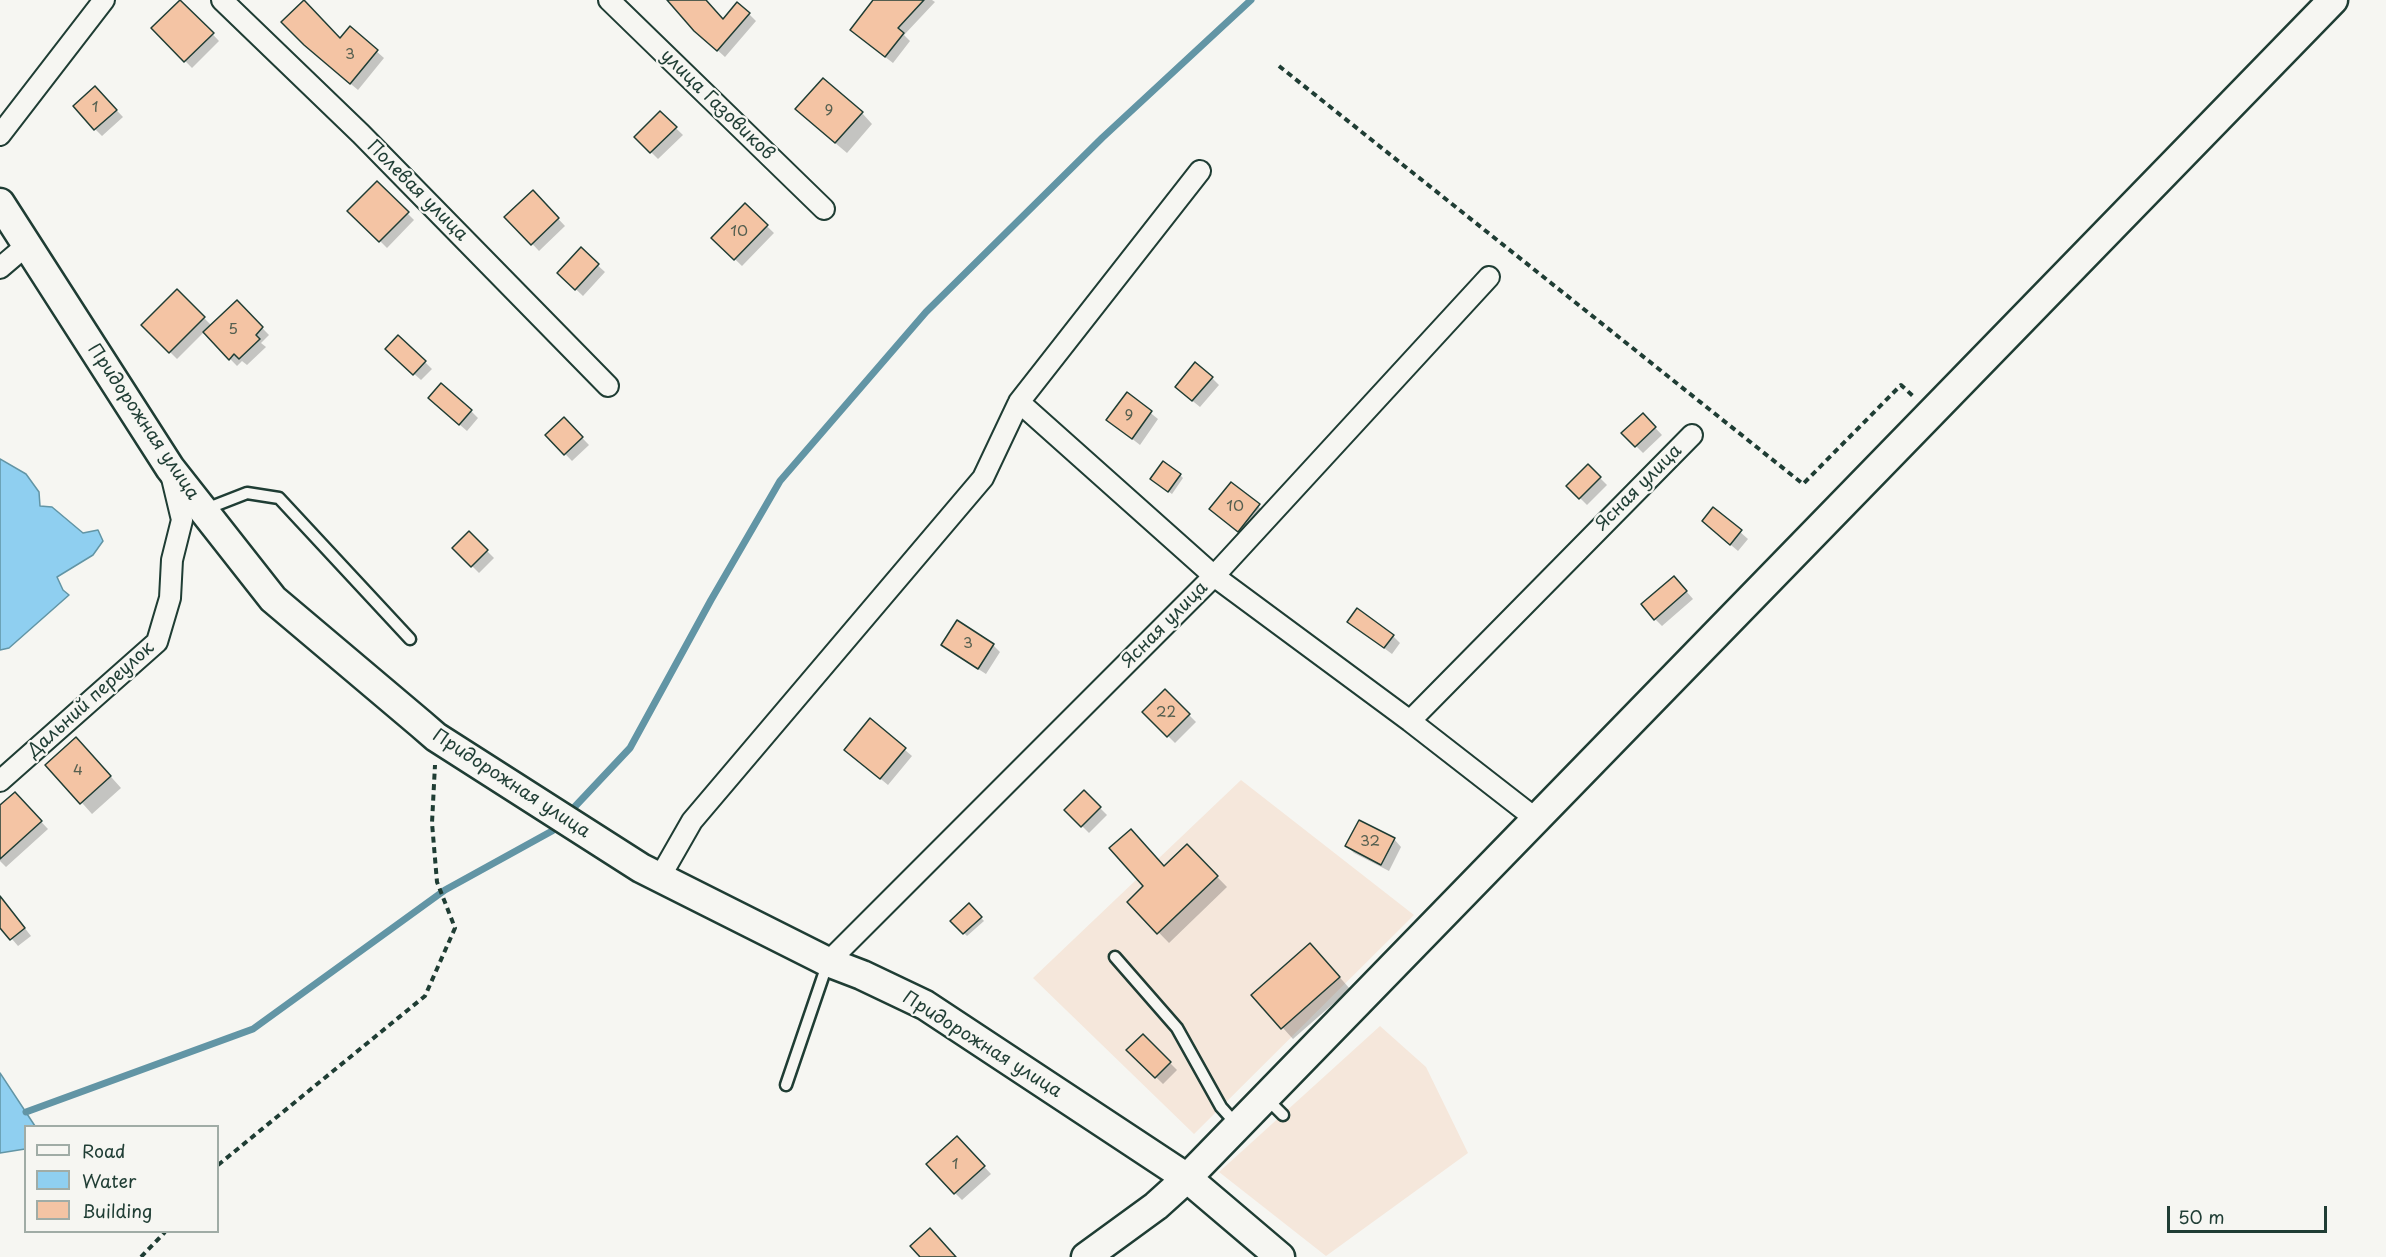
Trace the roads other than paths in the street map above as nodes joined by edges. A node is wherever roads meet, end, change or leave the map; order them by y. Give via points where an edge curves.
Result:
1 (104, 0) edge
2 (222, 0) edge
3 (609, 0) edge
4 (2333, 0) edge
5 (0, 135) edge
6 (1200, 171) dead end
7 (0, 203) edge
8 (824, 209) dead end
9 (27, 245) junction
10 (0, 268) edge
11 (1489, 277) dead end
12 (608, 386) dead end
13 (1019, 402) junction
14 (1692, 435) dead end
15 (170, 468) junction
16 (203, 511) junction
17 (1214, 576) junction
18 (410, 639) dead end
19 (1410, 721) junction
20 (0, 782) edge
21 (1536, 819) junction
22 (660, 877) junction
23 (1115, 957) dead end
24 (828, 962) junction
25 (786, 1085) dead end
26 (1238, 1126) junction
27 (1187, 1178) junction
28 (1086, 1257) edge
29 (1280, 1257) edge

1 - 5 street
2 - 12 street, Полевая улица via 361,134
3 - 8 street, улица Газовиков
4 - 21 street
6 - 13 street
7 - 9 street, Придорожная улица
9 - 10 street
9 - 15 street, Придорожная улица
11 - 17 street, Ясная улица
13 - 17 street
13 - 22 street via 983,478 692,821
14 - 19 street, Ясная улица
15 - 16 street, Придорожная улица
15 - 20 street, Дальний переулок via 182,520 172,560 170,598 157,642
16 - 18 lane via 247,494 279,498
16 - 22 street, Придорожная улица via 273,599 436,736
17 - 19 street
17 - 24 street, Ясная улица
19 - 21 street
21 - 26 street via 1274,1106
22 - 24 street, Придорожная улица
23 - 26 lane via 1177,1028 1221,1107
24 - 25 lane
24 - 27 street, Придорожная улица via 925,1005
26 - 27 street
27 - 28 street
27 - 29 street, Придорожная улица

